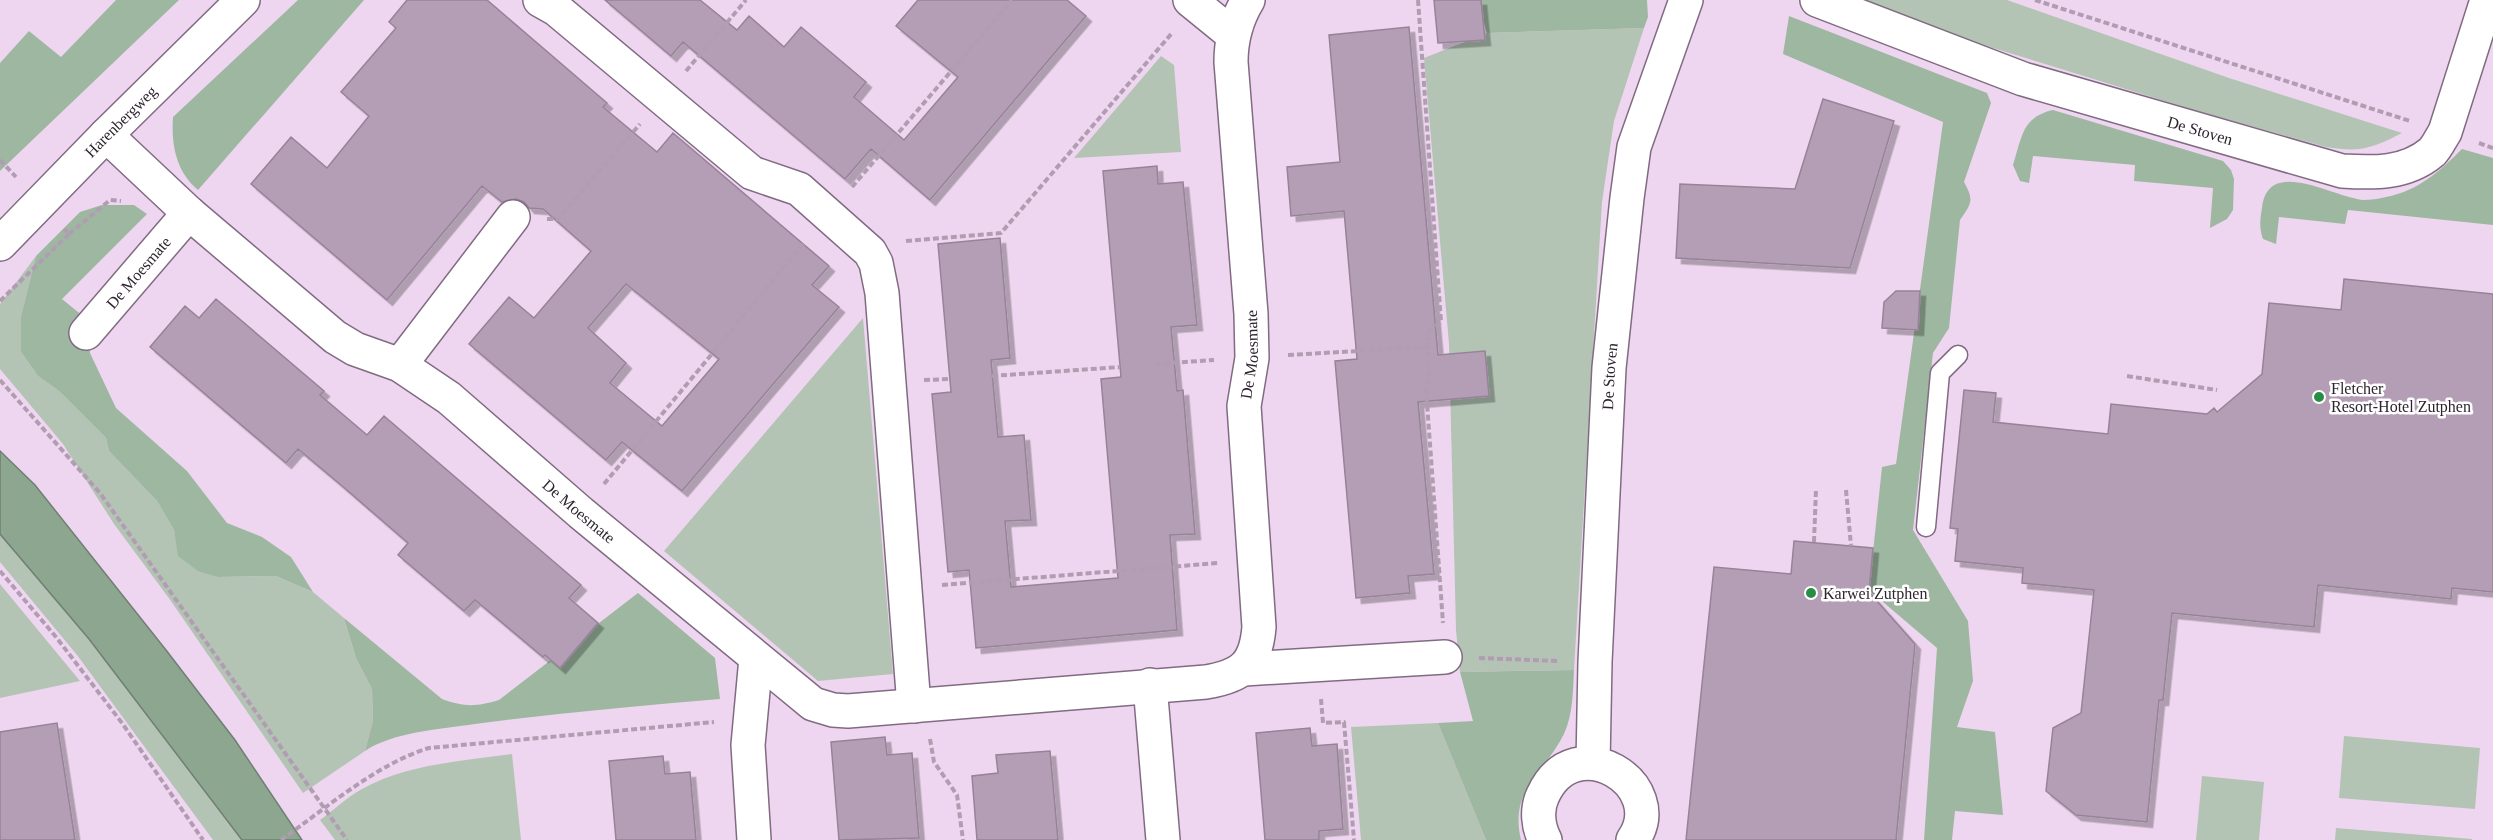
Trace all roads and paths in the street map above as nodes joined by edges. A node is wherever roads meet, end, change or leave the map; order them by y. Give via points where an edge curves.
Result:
1 (243, 0) edge
2 (540, 0) edge
3 (1012, 0) edge
4 (1248, 0) edge
5 (1418, 0) edge
6 (1686, 0) edge
7 (1817, 0) edge
8 (2035, 0) edge
9 (2487, 0) edge
10 (1192, 2) edge
11 (1233, 35) junction
12 (2445, 132) junction
13 (106, 135) junction
14 (828, 214) junction
15 (513, 218) dead end
16 (181, 222) junction
17 (69, 234) dead end
18 (0, 244) edge
19 (864, 244) junction
20 (86, 333) dead end
21 (1428, 347) junction
22 (1958, 355) dead end
23 (1252, 358) junction
24 (1155, 364) dead end
25 (400, 365) junction
26 (1120, 367) dead end
27 (992, 375) dead end
28 (2127, 375) dead end
29 (0, 380) edge
30 (2217, 390) dead end
31 (1816, 489) dead end
32 (1846, 490) dead end
33 (581, 513) junction
34 (1926, 526) dead end
35 (1814, 542) dead end
36 (1851, 546) dead end
37 (1255, 560) junction
38 (0, 571) edge
39 (905, 588) junction
40 (1445, 657) junction
41 (756, 658) junction
42 (1595, 662) junction
43 (1318, 664) junction
44 (1244, 669) junction
45 (1150, 685) junction
46 (921, 705) junction
47 (749, 719) junction
48 (1593, 763) junction
49 (324, 810) junction
50 (203, 840) edge
51 (281, 840) edge
52 (347, 840) edge
53 (754, 840) edge
54 (963, 840) edge
55 (1162, 840) edge
56 (1354, 840) edge
57 (1545, 840) edge
58 (1633, 840) edge

1 - 13 street, Harenbergweg
2 - 14 street via 556,9 752,174 799,189
3 - 14 path
4 - 11 street, De Moesmate
5 - 21 path via 1441,322 1426,332
6 - 42 street, De Stoven via 1634,147 1609,368
7 - 12 street, De Stoven via 2023,79 2342,171 2374,174 2404,168 2432,151
8 - 12 path
9 - 12 street, De Stoven
10 - 11 street
10 - 19 path via 1000,233
11 - 23 street, De Moesmate via 1231,62
13 - 16 street, De Moesmate
13 - 18 street, Harenbergweg
14 - 19 street
14 - 33 path
15 - 25 street
16 - 17 path via 144,205 110,200
16 - 20 street, De Moesmate
16 - 25 street, De Moesmate via 335,337 355,349
19 - 39 street via 876,263 882,293
21 - 23 path
21 - 40 path via 1426,389
22 - 34 lane via 1940,373
23 - 24 path
23 - 37 street, De Moesmate via 1244,406
25 - 33 street, De Moesmate via 449,398
26 - 27 path
28 - 30 path
29 - 49 path via 100,493
31 - 35 path
32 - 36 path
33 - 41 street, De Moesmate
37 - 39 path
37 - 44 street, De Moesmate via 1258,641 1252,660
38 - 50 path via 122,723
39 - 46 street
40 - 42 path
40 - 43 street, De Moesmate
41 - 46 street, De Moesmate via 822,708 848,711
41 - 47 street
42 - 48 street, De Stoven
43 - 44 street, De Moesmate
43 - 56 path via 1323,723 1344,722
44 - 45 street, De Moesmate via 1222,680
45 - 46 street, De Moesmate
45 - 55 street
46 - 54 path via 932,754 957,795
47 - 49 path via 429,748 382,769
47 - 53 street
48 - 57 street via 1569,767 1548,784 1539,802 1538,820
48 - 58 street via 1611,767 1629,780 1639,799 1641,818
49 - 51 path
49 - 52 path

